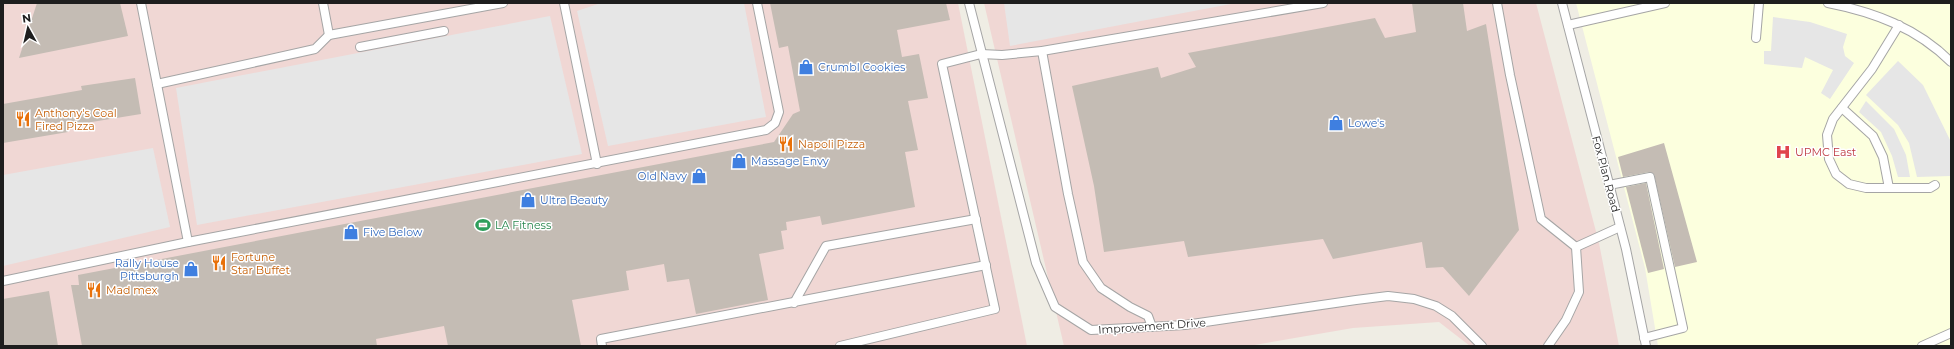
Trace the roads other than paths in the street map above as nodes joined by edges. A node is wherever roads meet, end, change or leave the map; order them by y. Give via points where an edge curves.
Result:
1 (141, 3) edge
2 (323, 3) edge
3 (503, 3) edge
4 (564, 3) edge
5 (757, 3) edge
6 (969, 3) edge
7 (1323, 3) edge
8 (1497, 3) edge
9 (1562, 3) edge
10 (1665, 3) edge
11 (1759, 3) edge
12 (1828, 3) edge
13 (1899, 24) junction
14 (1568, 26) junction
15 (444, 32) dead end
16 (329, 35) junction
17 (1756, 38) dead end
18 (360, 47) dead end
19 (1042, 51) junction
20 (981, 54) junction
21 (1951, 62) edge
22 (157, 84) junction
23 (1842, 108) junction
24 (597, 164) junction
25 (1610, 185) junction
26 (1935, 185) dead end
27 (1889, 188) junction
28 (976, 219) junction
29 (1620, 227) junction
30 (188, 242) junction
31 (1576, 246) junction
32 (986, 265) junction
33 (3, 281) edge
34 (794, 303) junction
35 (1152, 327) junction
36 (1951, 333) edge
37 (1645, 342) edge
38 (602, 346) edge
39 (840, 346) edge
40 (1482, 346) edge
41 (1548, 346) edge
42 (1922, 346) edge

1 - 22 lane
2 - 16 lane
3 - 16 lane
4 - 24 lane
5 - 24 lane via 779,112 771,127
6 - 20 lane, Improvement Drive
7 - 19 lane
8 - 31 lane via 1541,219
9 - 14 lane, Fox Plan Road
10 - 14 lane
11 - 17 lane
12 - 13 lane via 1856,9
13 - 21 lane
13 - 23 lane via 1872,69
14 - 25 lane, Fox Plan Road
15 - 18 lane
16 - 22 lane via 315,49
19 - 20 lane via 1002,55
19 - 35 lane via 1083,262 1101,288 1148,316
20 - 28 lane via 942,64
20 - 35 lane, Improvement Drive via 1036,263 1055,307 1091,330
22 - 30 lane
23 - 27 lane via 1873,136 1883,157
23 - 27 lane via 1833,119 1827,135 1828,159 1836,174 1849,184 1866,188
24 - 30 lane
25 - 29 lane, Fox Plan Road
25 - 37 lane via 1650,177 1683,328
26 - 27 lane via 1930,188
28 - 32 lane
28 - 34 lane via 826,246
29 - 31 lane
29 - 37 lane, Fox Plan Road
30 - 33 lane
31 - 41 lane via 1579,292 1566,320
32 - 34 lane
32 - 39 lane via 995,309
34 - 38 lane via 601,339
35 - 40 lane, Improvement Drive via 1185,326 1388,296 1414,299 1436,306 1452,316
36 - 42 lane

